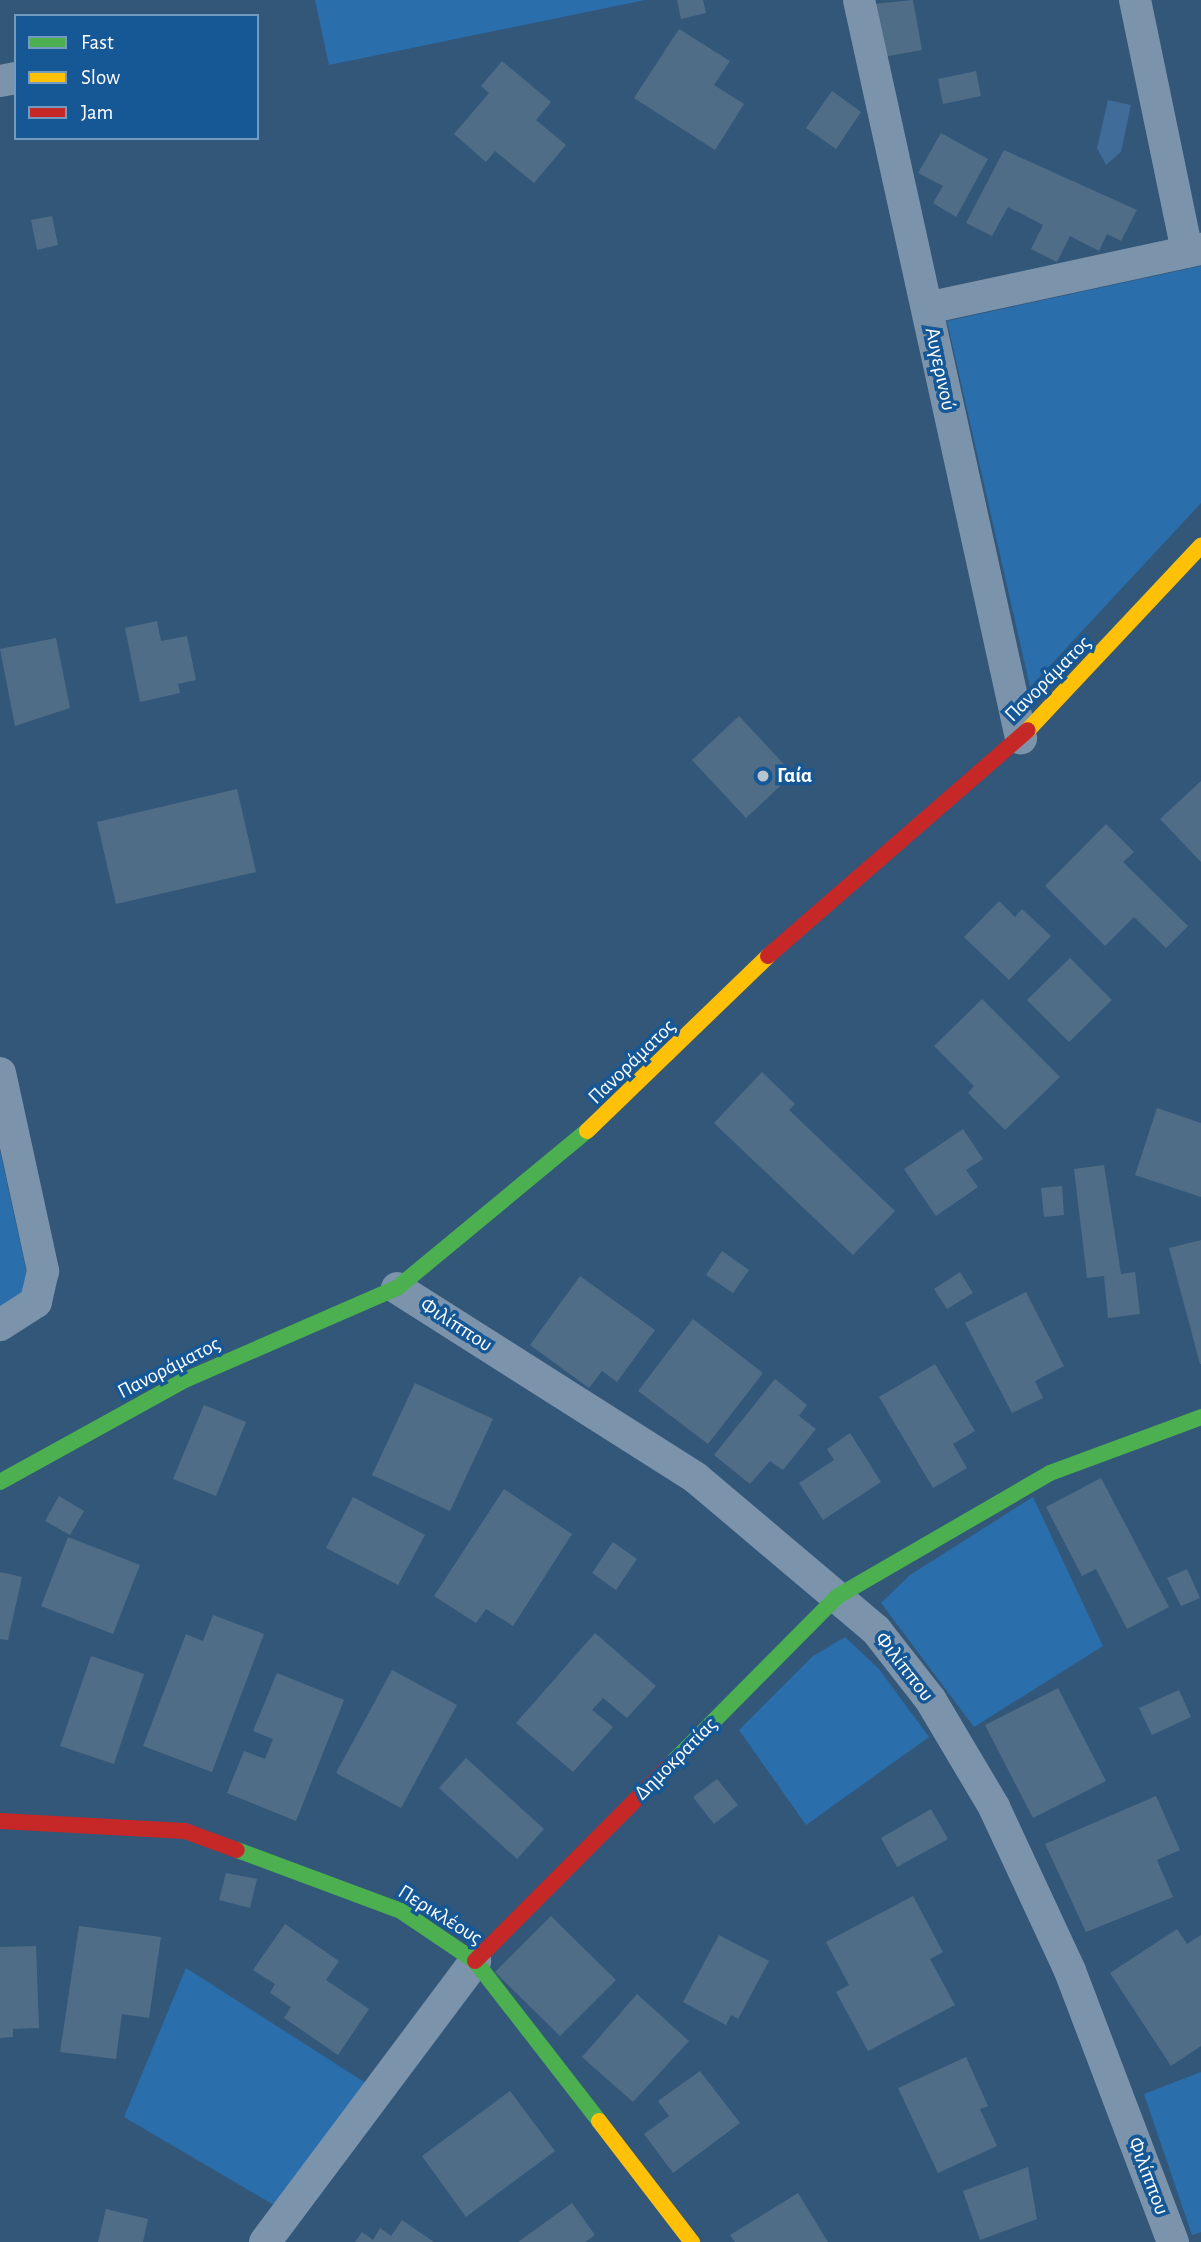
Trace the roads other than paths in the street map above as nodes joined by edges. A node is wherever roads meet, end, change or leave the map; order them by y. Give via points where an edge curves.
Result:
1 (859, 0) edge
2 (1135, 0) edge
3 (1194, 251) edge
4 (927, 308) junction
5 (1201, 546) edge
6 (1021, 738) junction
7 (0, 1073) edge
8 (397, 1288) junction
9 (0, 1325) edge
10 (1201, 1417) edge
11 (0, 1482) edge
12 (838, 1596) junction
13 (0, 1821) edge
14 (475, 1961) junction
15 (265, 2242) edge
16 (692, 2242) edge
17 (1173, 2242) edge

1 - 4 street, Αυγερινού
2 - 3 street
3 - 4 street
4 - 6 street, Αυγερινού
5 - 6 street, Πανοράματος
6 - 8 street, Πανοράματος via 766,958 630,1096
7 - 9 street via 43,1271 36,1302
8 - 11 street, Πανοράματος via 185,1380
8 - 12 street, Φιλίππου via 696,1478
10 - 12 street, Δημοκρατίας via 1050,1473
12 - 14 street, Δημοκρατίας
12 - 17 street, Φιλίππου via 876,1630 930,1699 994,1807 1070,1971
13 - 14 street, Περικλέους via 185,1831 401,1911
14 - 15 street, Δημοκρατίας
14 - 16 street, Περικλέους

